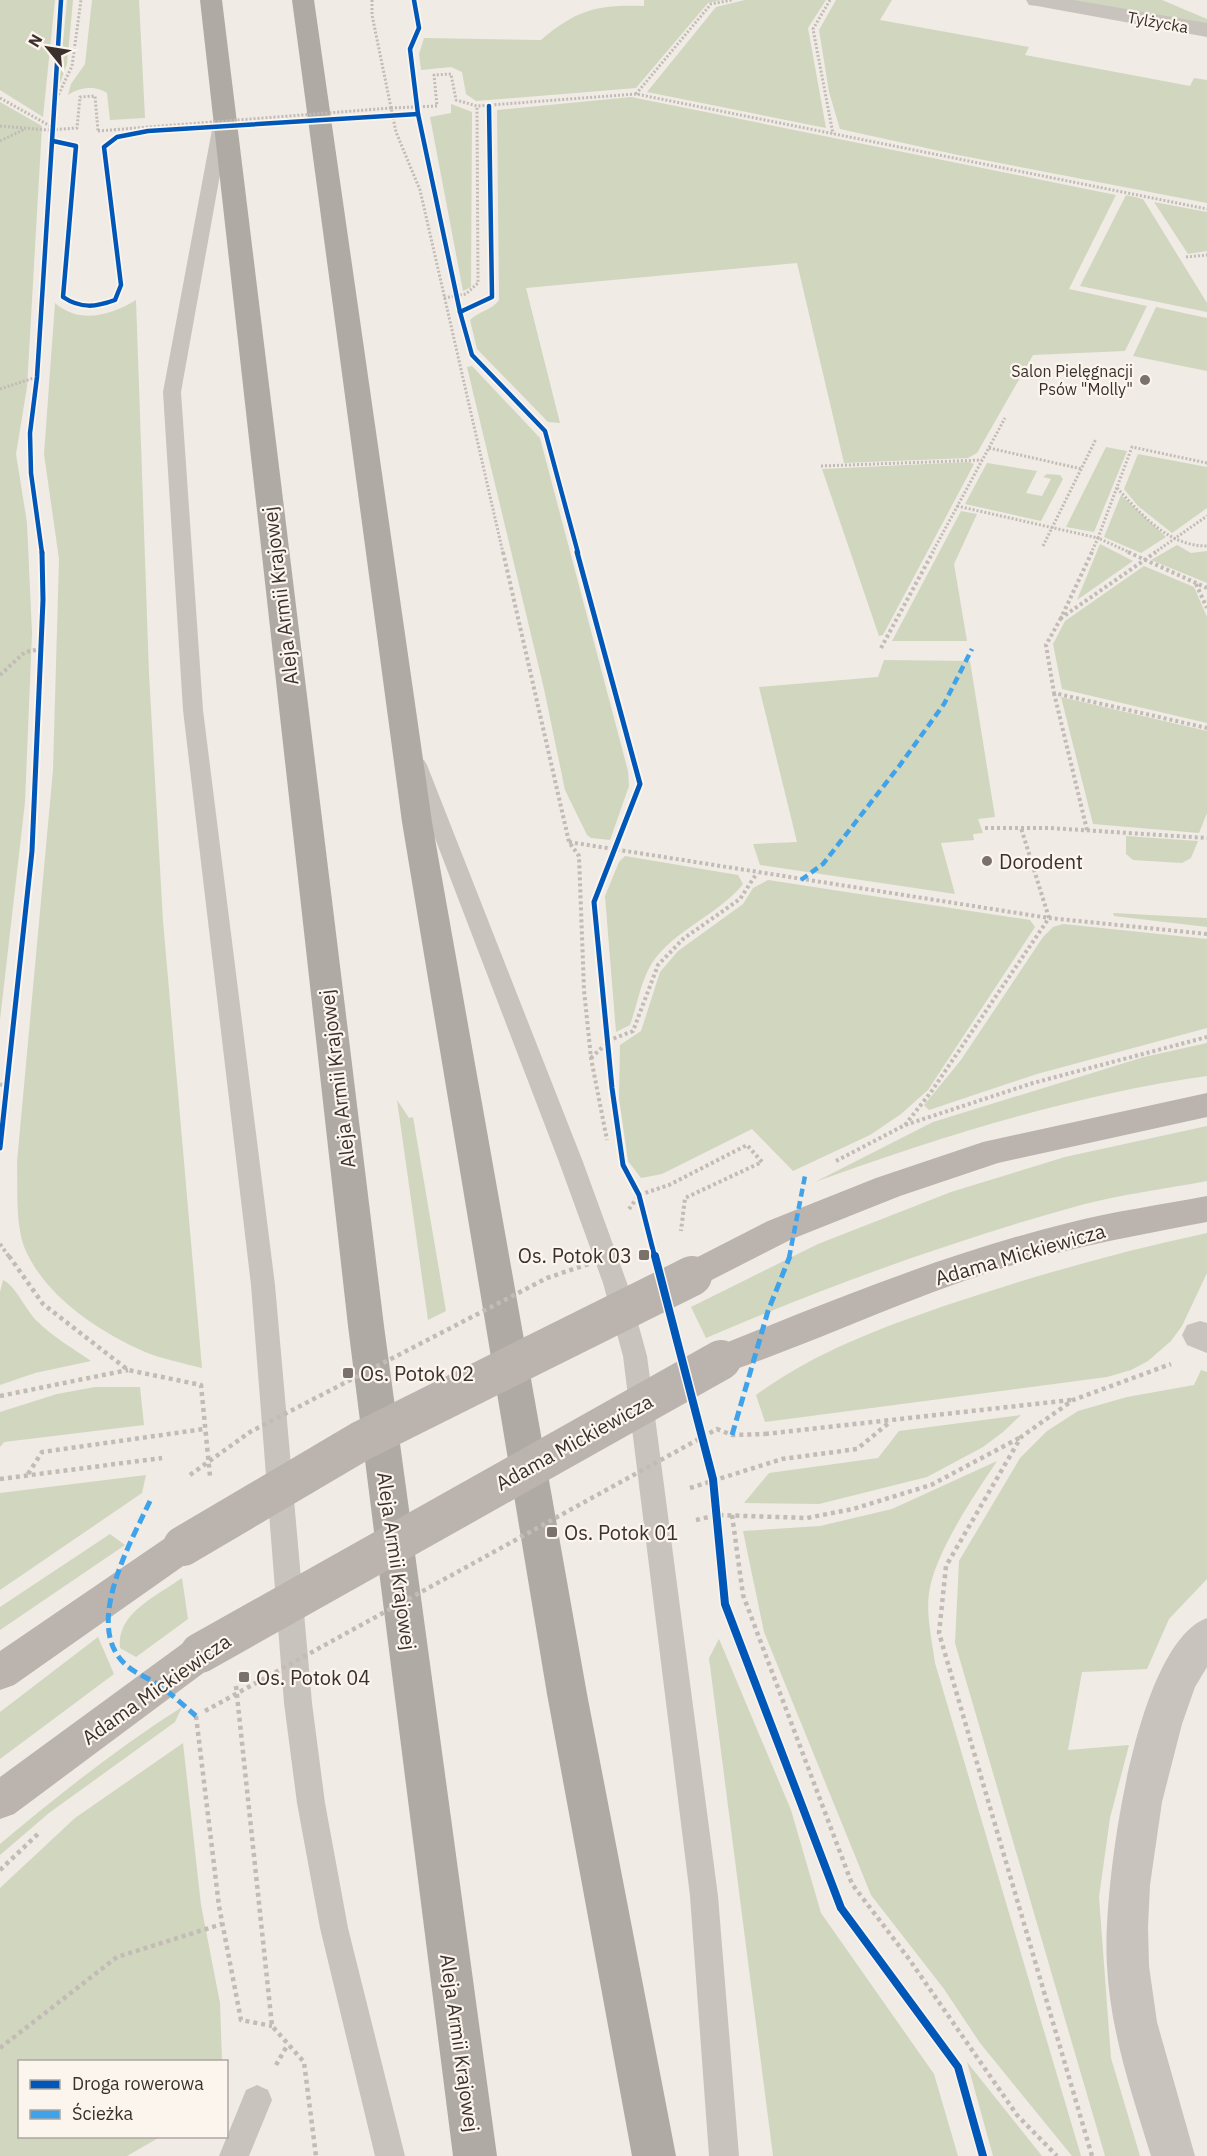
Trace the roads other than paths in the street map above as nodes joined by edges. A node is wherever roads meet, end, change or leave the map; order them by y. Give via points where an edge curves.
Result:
1 (212, 0) edge
2 (303, 0) edge
3 (1038, 0) edge
4 (1207, 30) edge
5 (224, 112) junction
6 (402, 726) junction
7 (1207, 1105) edge
8 (1207, 1209) edge
9 (1207, 1635) edge
10 (0, 1673) edge
11 (0, 1801) edge
12 (257, 2100) dead end
13 (234, 2156) edge
14 (390, 2156) edge
15 (475, 2156) edge
16 (654, 2156) edge
17 (724, 2156) edge
18 (1173, 2156) edge

1 - 5 highway, Aleja Armii Krajowej
2 - 6 highway
3 - 4 street, Tylżycka
5 - 14 lane via 172,392 193,710 263,1285 310,1803 334,1928
5 - 15 highway, Aleja Armii Krajowej via 366,1326
6 - 16 highway via 567,1694
6 - 17 lane via 571,1162 615,1283 635,1356 704,1896
7 - 10 street, bridge via 995,1151 780,1230 361,1441 183,1546
8 - 11 street, Adama Mickiewicza, bridge via 1070,1236 985,1260 856,1305 721,1360 200,1653
9 - 18 street via 1174,1687 1151,1766 1131,1865 1131,2001
12 - 13 lane

